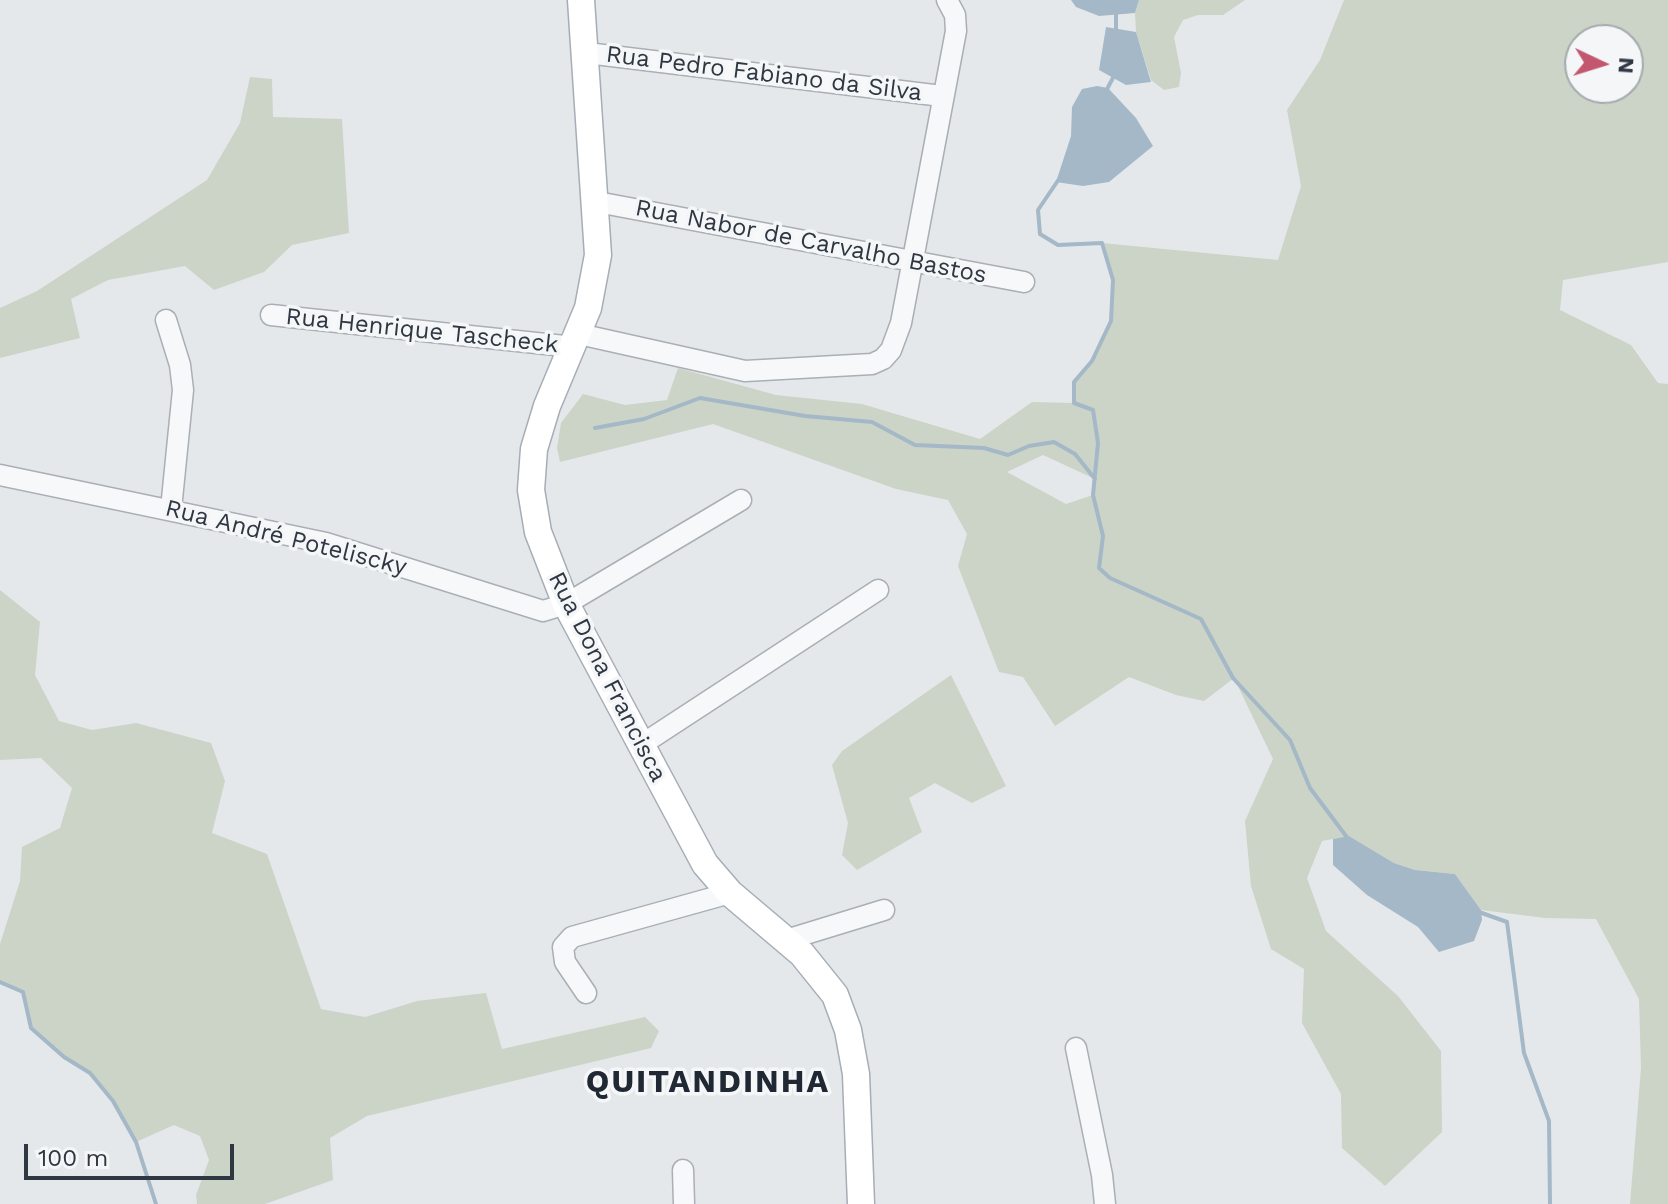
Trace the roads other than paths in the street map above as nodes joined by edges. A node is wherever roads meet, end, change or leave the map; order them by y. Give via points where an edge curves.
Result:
1 (581, 0) edge
2 (951, 8) edge
3 (587, 53) junction
4 (942, 96) junction
5 (597, 202) junction
6 (912, 261) junction
7 (1024, 282) dead end
8 (271, 315) dead end
9 (166, 320) dead end
10 (576, 340) junction
11 (0, 475) edge
12 (741, 500) dead end
13 (171, 509) junction
14 (878, 590) dead end
15 (566, 604) junction
16 (641, 745) junction
17 (730, 893) junction
18 (884, 910) dead end
19 (786, 940) junction
20 (586, 993) dead end
21 (1076, 1048) dead end
22 (683, 1170) dead end
23 (684, 1204) edge
24 (861, 1204) edge
25 (1105, 1204) edge

1 - 3 main road, Rua Dona Francisca
2 - 4 street via 956,31
3 - 4 street, Rua Pedro Fabiano da Silva
3 - 5 main road, Rua Dona Francisca
4 - 6 street
5 - 6 street, Rua Nabor de Carvalho Bastos
5 - 10 main road, Rua Dona Francisca via 596,272
6 - 7 street, Rua Nabor de Carvalho Bastos
6 - 10 street, Rua Henrique Tascheck via 891,350 872,364 745,371
8 - 10 street, Rua Henrique Tascheck
9 - 13 street via 183,390
10 - 15 main road, Rua Dona Francisca via 547,406 531,470 538,532
11 - 13 street, Rua André Poteliscky
12 - 15 street
13 - 15 street, Rua André Poteliscky via 363,552 529,609 554,610
14 - 16 street
15 - 16 main road, Rua Dona Francisca
16 - 17 main road, Rua Dona Francisca via 705,864
17 - 19 main road, Rua Dona Francisca
17 - 20 street via 572,937 563,947 565,962
18 - 19 street
19 - 24 main road, Rua Dona Francisca via 825,980 848,1030 859,1098
21 - 25 street
22 - 23 street

